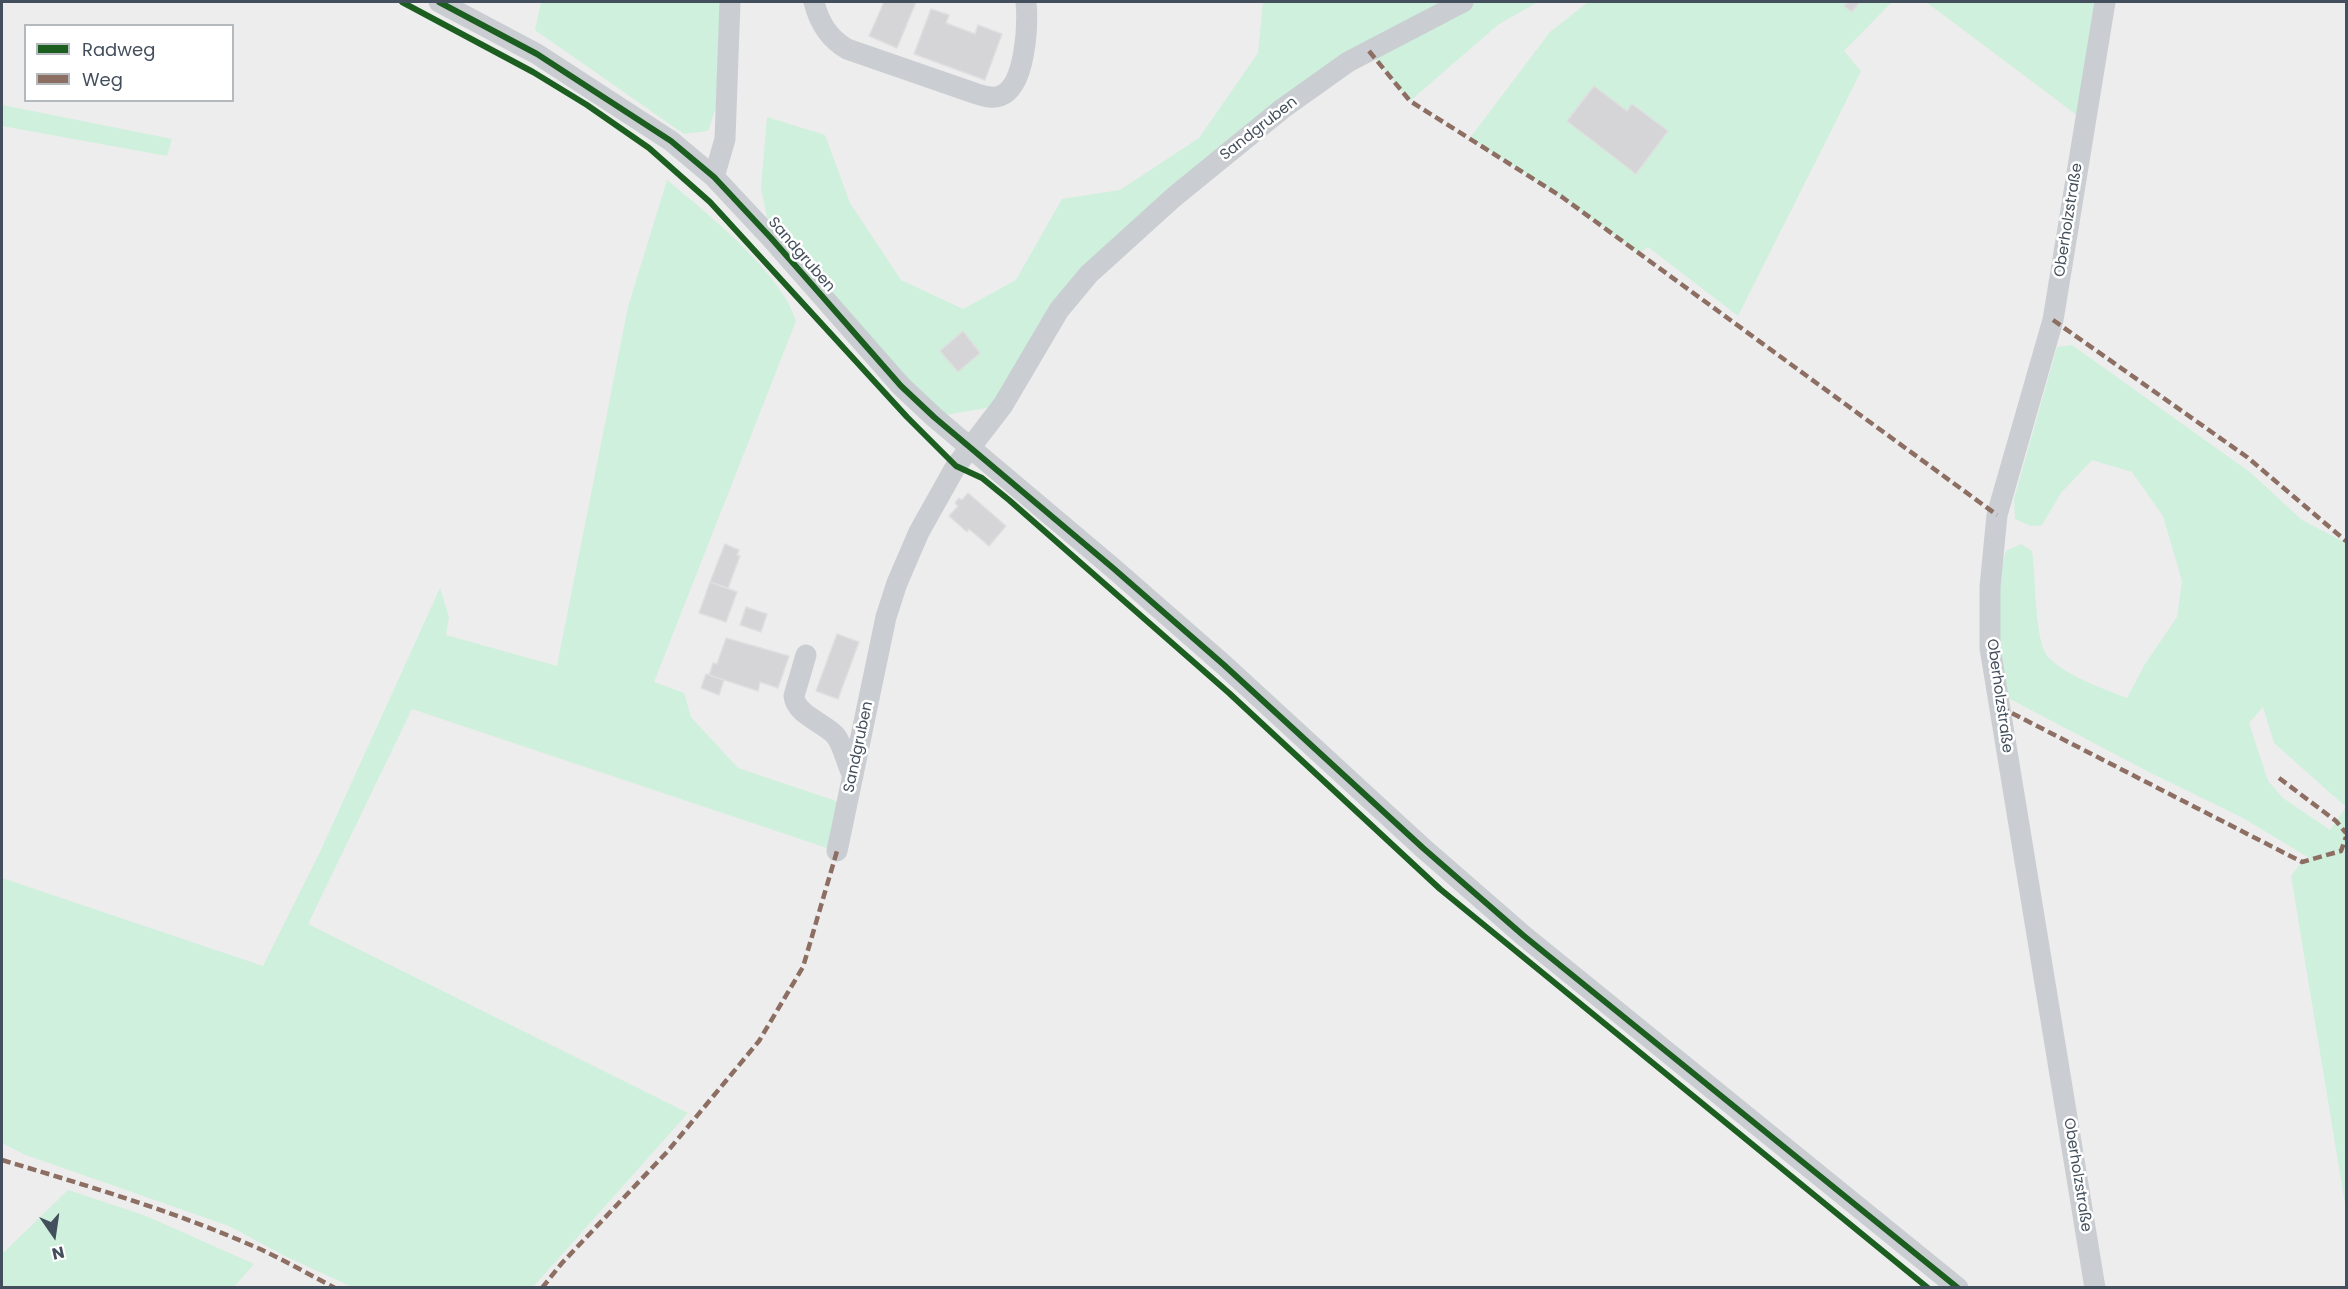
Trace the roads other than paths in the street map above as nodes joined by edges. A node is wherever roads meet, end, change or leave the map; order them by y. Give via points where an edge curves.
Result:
1 (439, 2) edge
2 (730, 2) edge
3 (814, 2) edge
4 (1026, 2) edge
5 (1463, 2) edge
6 (2105, 2) edge
7 (714, 177) junction
8 (970, 449) junction
9 (806, 655) dead end
10 (853, 776) junction
11 (837, 851) dead end
12 (1958, 1287) edge
13 (2096, 1287) edge

1 - 7 street, Sandgruben via 537,54 671,141
2 - 7 street via 725,139
3 - 4 street via 826,31 847,49 992,97 1005,93 1018,73 1027,32
5 - 8 street, Sandgruben via 1348,62 1174,197 1089,274 1059,310 1002,405
6 - 13 street, Oberholzstraße via 2053,320 1997,515 1990,587 1990,648
7 - 8 street, Sandgruben via 901,386
8 - 10 street, Sandgruben via 956,466 920,532 897,583 886,617
8 - 12 street, Sandgruben via 1224,665 1524,936
9 - 10 street via 795,702 836,736
10 - 11 street, Sandgruben

